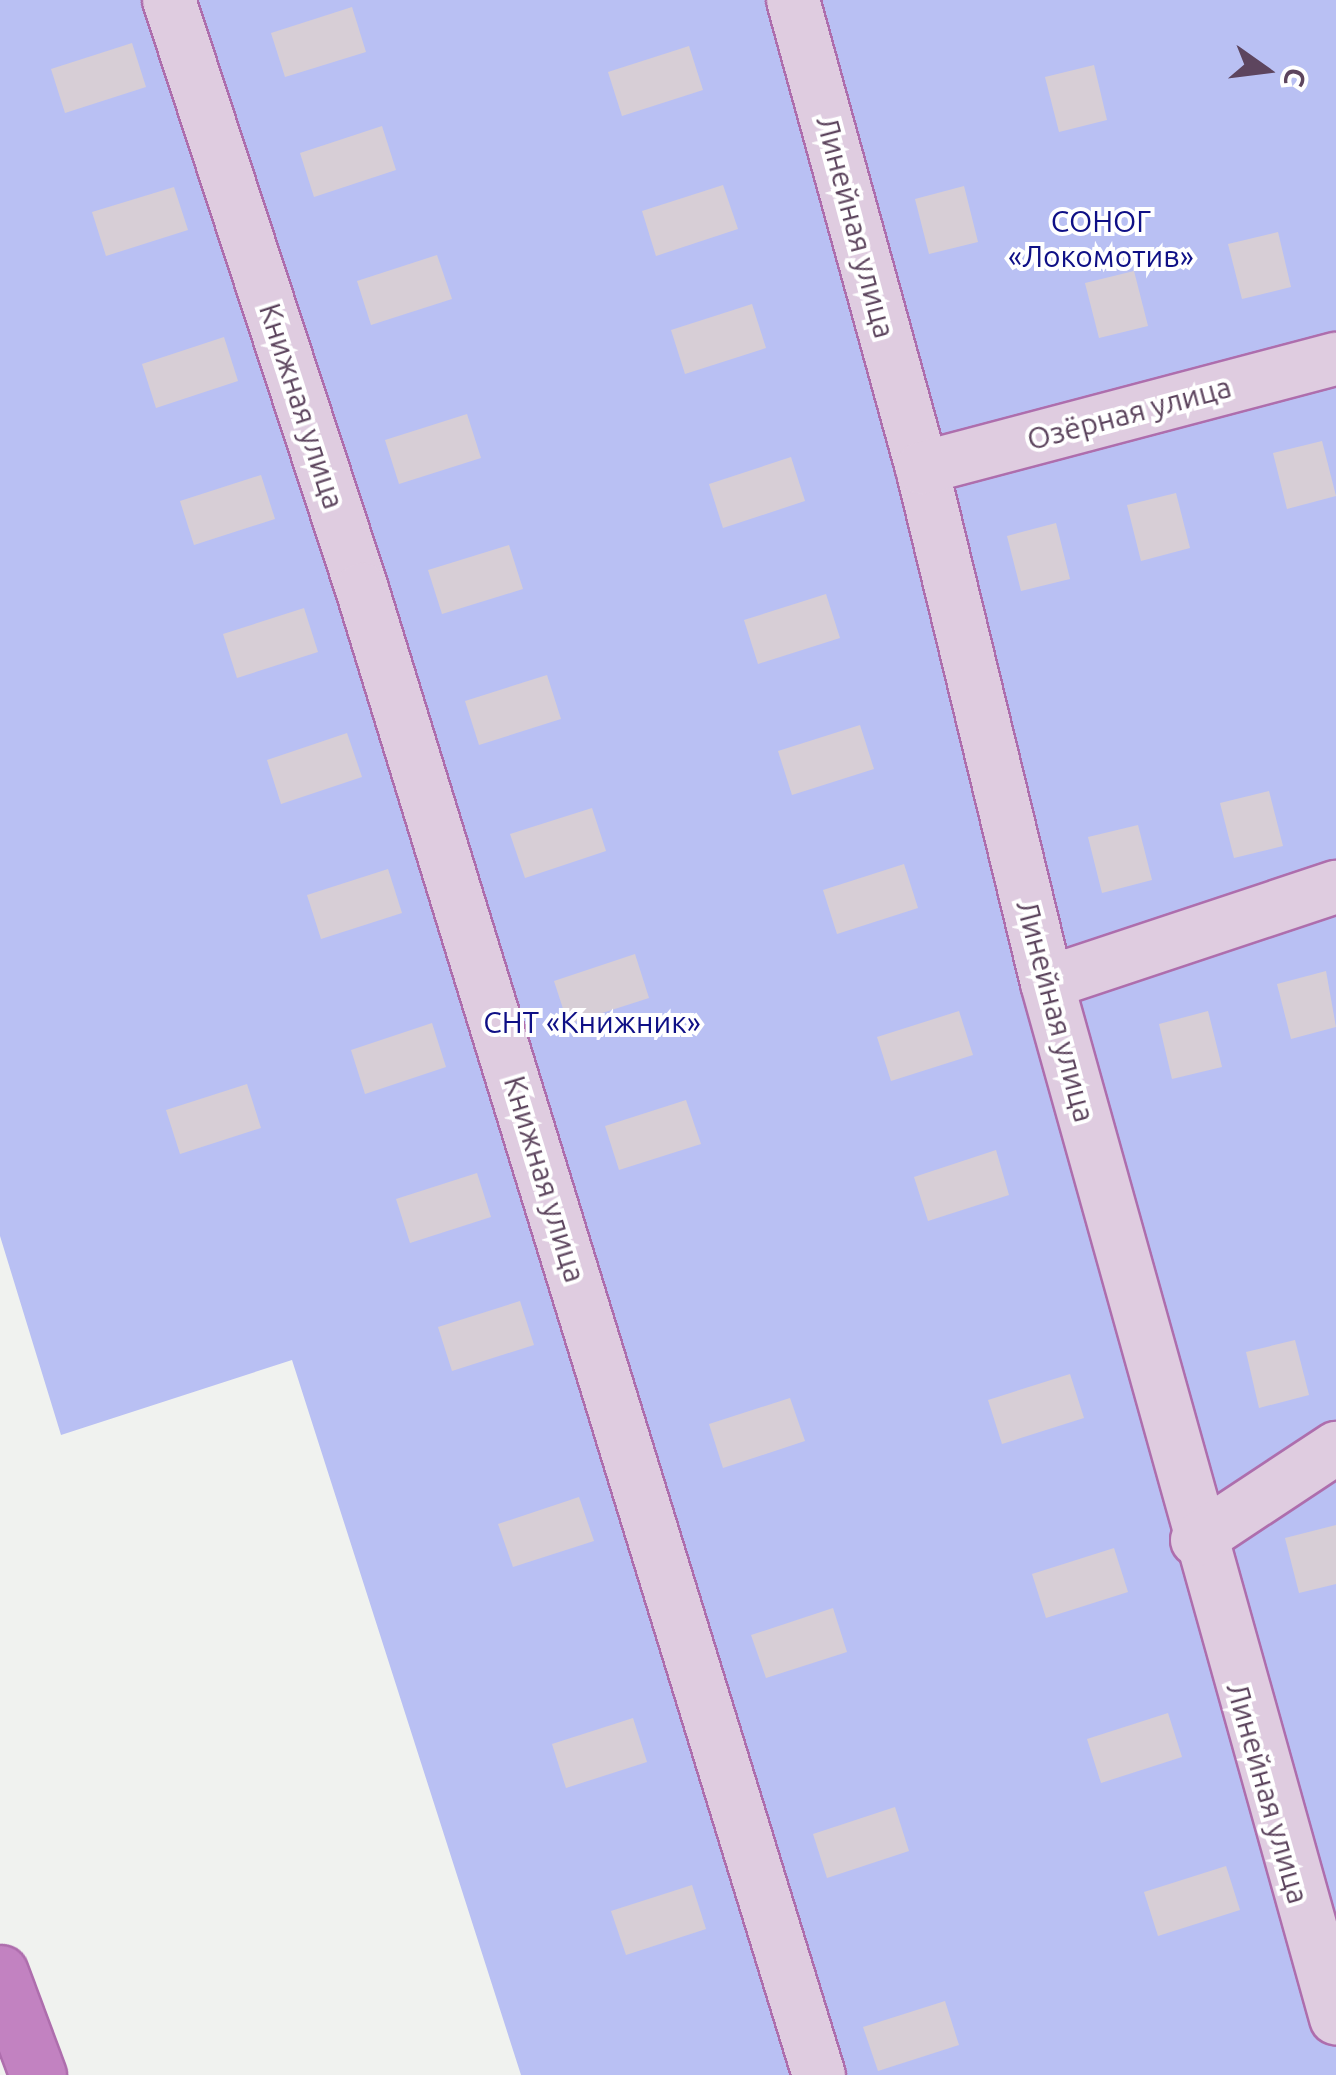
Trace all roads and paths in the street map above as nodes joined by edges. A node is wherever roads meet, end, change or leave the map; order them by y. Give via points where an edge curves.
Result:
1 (169, 0) edge
2 (794, 0) edge
3 (1336, 359) edge
4 (922, 468) junction
5 (1336, 887) edge
6 (1047, 983) junction
7 (1336, 1448) edge
8 (1197, 1540) junction
9 (1325, 1955) edge
10 (0, 1973) edge
11 (1336, 2018) edge
12 (38, 2075) edge
13 (819, 2075) edge

1 - 13 street, Книжная улица via 362,589
2 - 4 street, Линейная улица
3 - 4 street, Озёрная улица
4 - 6 street, Линейная улица
5 - 6 street
6 - 8 street, Линейная улица
7 - 8 street
8 - 9 street, Линейная улица
9 - 11 street, Линейная улица
10 - 12 highway

